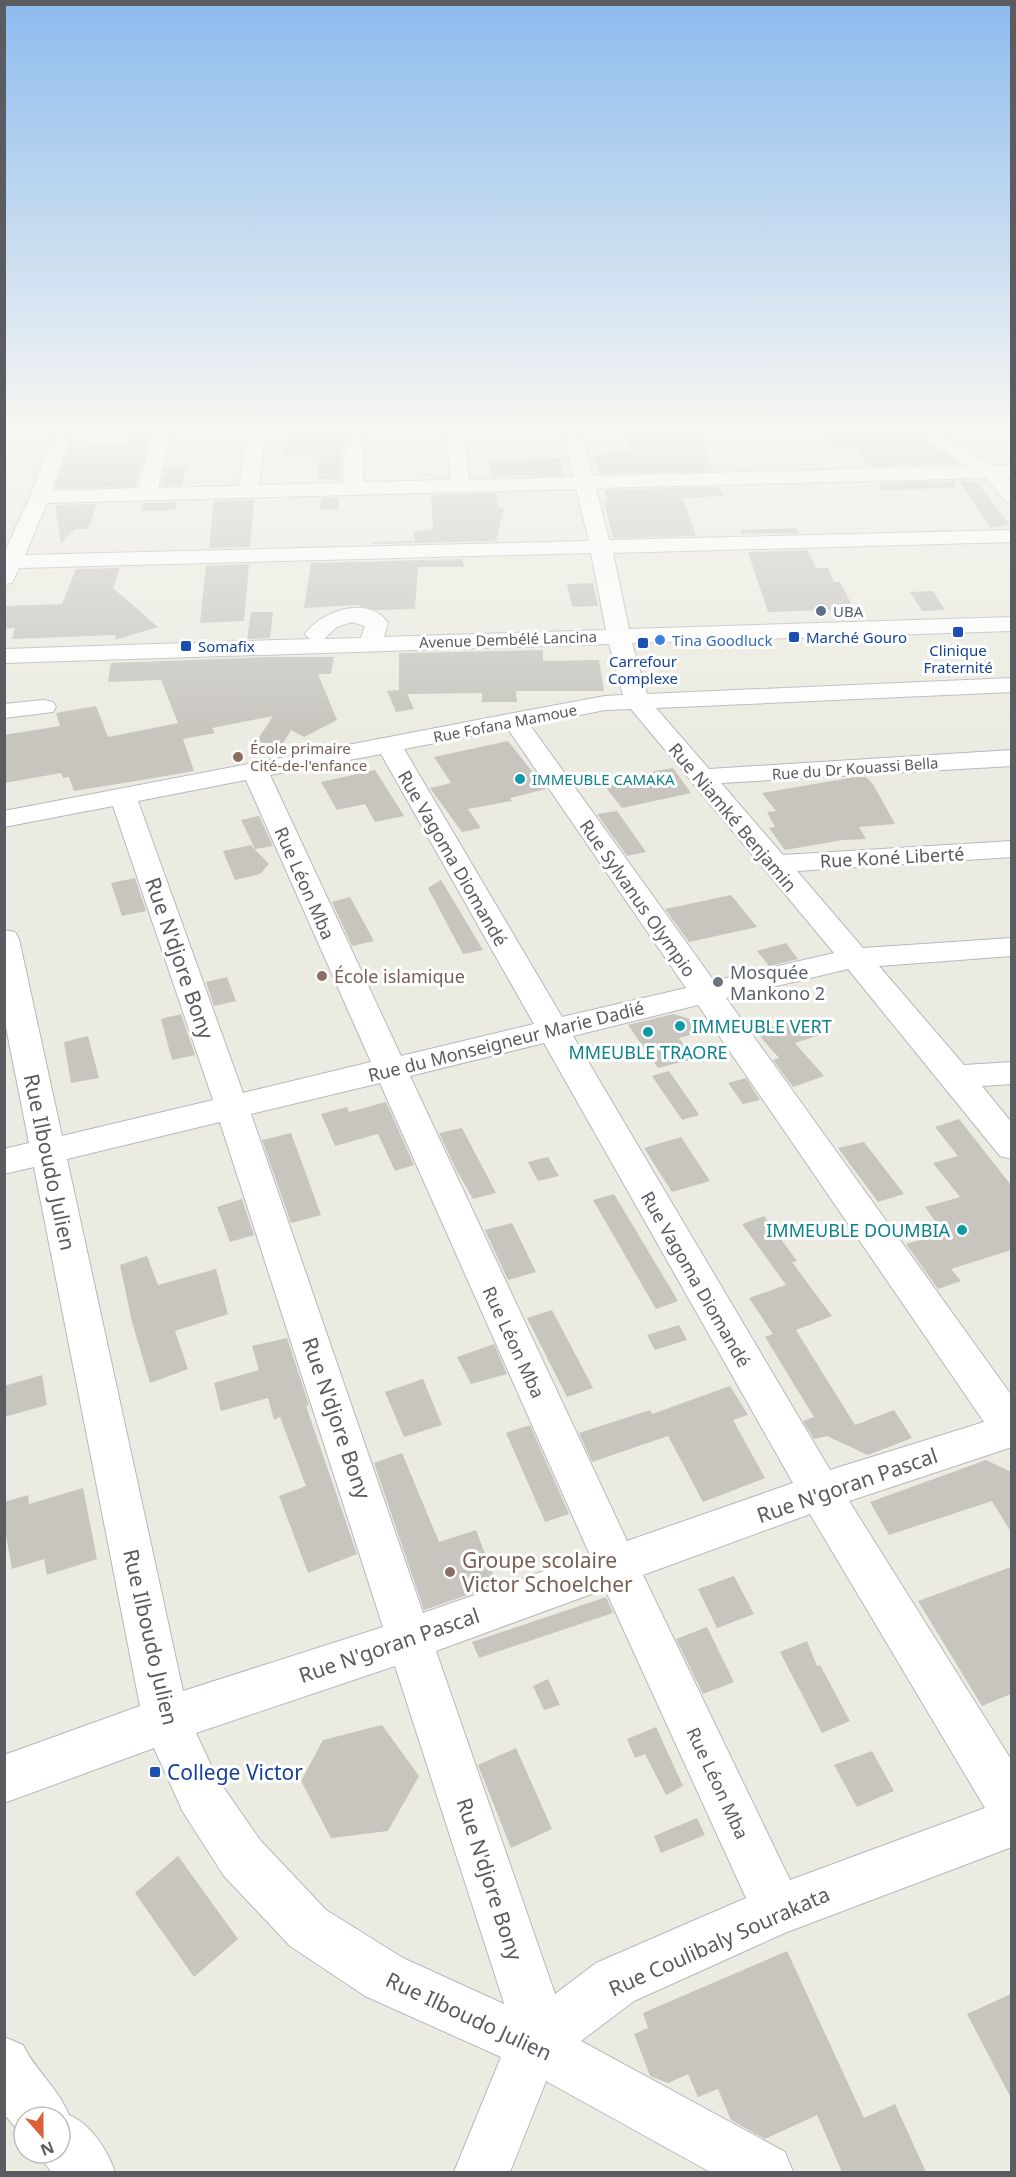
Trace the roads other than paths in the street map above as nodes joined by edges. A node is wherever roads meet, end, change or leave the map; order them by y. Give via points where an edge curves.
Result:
1 (26, 531) edge
2 (597, 531) edge
3 (1011, 536) edge
4 (601, 548) junction
5 (7, 573) edge
6 (1007, 625) edge
7 (618, 628) junction
8 (372, 638) junction
9 (4, 646) edge
10 (4, 656) edge
11 (1011, 685) edge
12 (638, 702) junction
13 (44, 707) dead end
14 (4, 711) edge
15 (514, 720) junction
16 (390, 747) junction
17 (1011, 758) edge
18 (255, 771) junction
19 (699, 777) junction
20 (123, 797) junction
21 (4, 819) edge
22 (1011, 849) edge
23 (773, 864) junction
24 (4, 939) edge
25 (1011, 947) edge
26 (853, 957) junction
27 (704, 992) junction
28 (552, 1030) junction
29 (390, 1069) junction
30 (1011, 1073) edge
31 (956, 1077) junction
32 (232, 1108) junction
33 (1011, 1147) edge
34 (47, 1151) junction
35 (4, 1162) edge
36 (1011, 1429) edge
37 (820, 1492) junction
38 (616, 1565) junction
39 (411, 1639) junction
40 (166, 1720) junction
41 (4, 1779) edge
42 (1011, 1807) edge
43 (1011, 1822) edge
44 (778, 1910) junction
45 (533, 2044) junction
46 (4, 2064) edge
47 (32, 2105) edge
48 (72, 2154) edge
49 (87, 2172) edge
50 (482, 2172) edge
51 (765, 2172) edge

1 - 5 street
2 - 4 street, Rue Niamké Benjamin
3 - 4 street
4 - 5 street
4 - 7 street, Rue Niamké Benjamin
6 - 7 street, Avenue Dembélé Lancina
7 - 8 street, Avenue Dembélé Lancina
7 - 12 street, Rue Niamké Benjamin via 626,670
8 - 9 street via 316,634
8 - 10 street, Avenue Dembélé Lancina
11 - 12 street, Rue Fofana Mamoue
12 - 15 street, Rue Fofana Mamoue via 605,703
12 - 19 street, Rue Niamké Benjamin
13 - 14 street
15 - 16 street, Rue Fofana Mamoue
15 - 27 street, Rue Sylvanus Olympio
16 - 18 street, Rue Fofana Mamoue
16 - 28 street, Rue Vagoma Diomandé
17 - 19 street, Rue du Dr Kouassi Bella
18 - 20 street, Rue Fofana Mamoue
18 - 29 street, Rue Léon Mba
19 - 23 street, Rue Niamké Benjamin
20 - 21 street, Rue Fofana Mamoue
20 - 32 street, Rue N'djore Bony
22 - 23 street, Rue Koné Liberté
23 - 26 street, Rue Niamké Benjamin
24 - 34 street, Rue Ilboudo Julien
25 - 26 street, Rue du Monseigneur Marie Dadié
26 - 27 street, Rue du Monseigneur Marie Dadié
26 - 31 street, Rue Niamké Benjamin
27 - 28 street, Rue du Monseigneur Marie Dadié
27 - 36 street, Rue Sylvanus Olympio
28 - 29 street, Rue du Monseigneur Marie Dadié
28 - 37 street, Rue Vagoma Diomandé
29 - 32 street, Rue du Monseigneur Marie Dadié
29 - 38 street, Rue Léon Mba
30 - 31 street
31 - 33 street, Rue Niamké Benjamin
32 - 34 street, Rue du Monseigneur Marie Dadié
32 - 39 street, Rue N'djore Bony
34 - 35 street, Rue du Monseigneur Marie Dadié
34 - 40 street, Rue Ilboudo Julien
36 - 37 street, Rue N'goran Pascal
37 - 38 street, Rue N'goran Pascal
37 - 42 street, Rue Vagoma Diomandé
38 - 39 street, Rue N'goran Pascal
38 - 44 street, Rue Léon Mba
39 - 40 street, Rue N'goran Pascal
39 - 45 street, Rue N'djore Bony via 531,2003
40 - 41 street, Rue N'goran Pascal
40 - 45 street, Rue Ilboudo Julien via 200,1795 242,1858 308,1928 384,1977
43 - 44 street, Rue Coulibaly Sourakata
44 - 45 street, Rue Coulibaly Sourakata via 615,1982
45 - 50 street
45 - 51 street, Rue Ilboudo Julien
46 - 47 street
48 - 49 street

